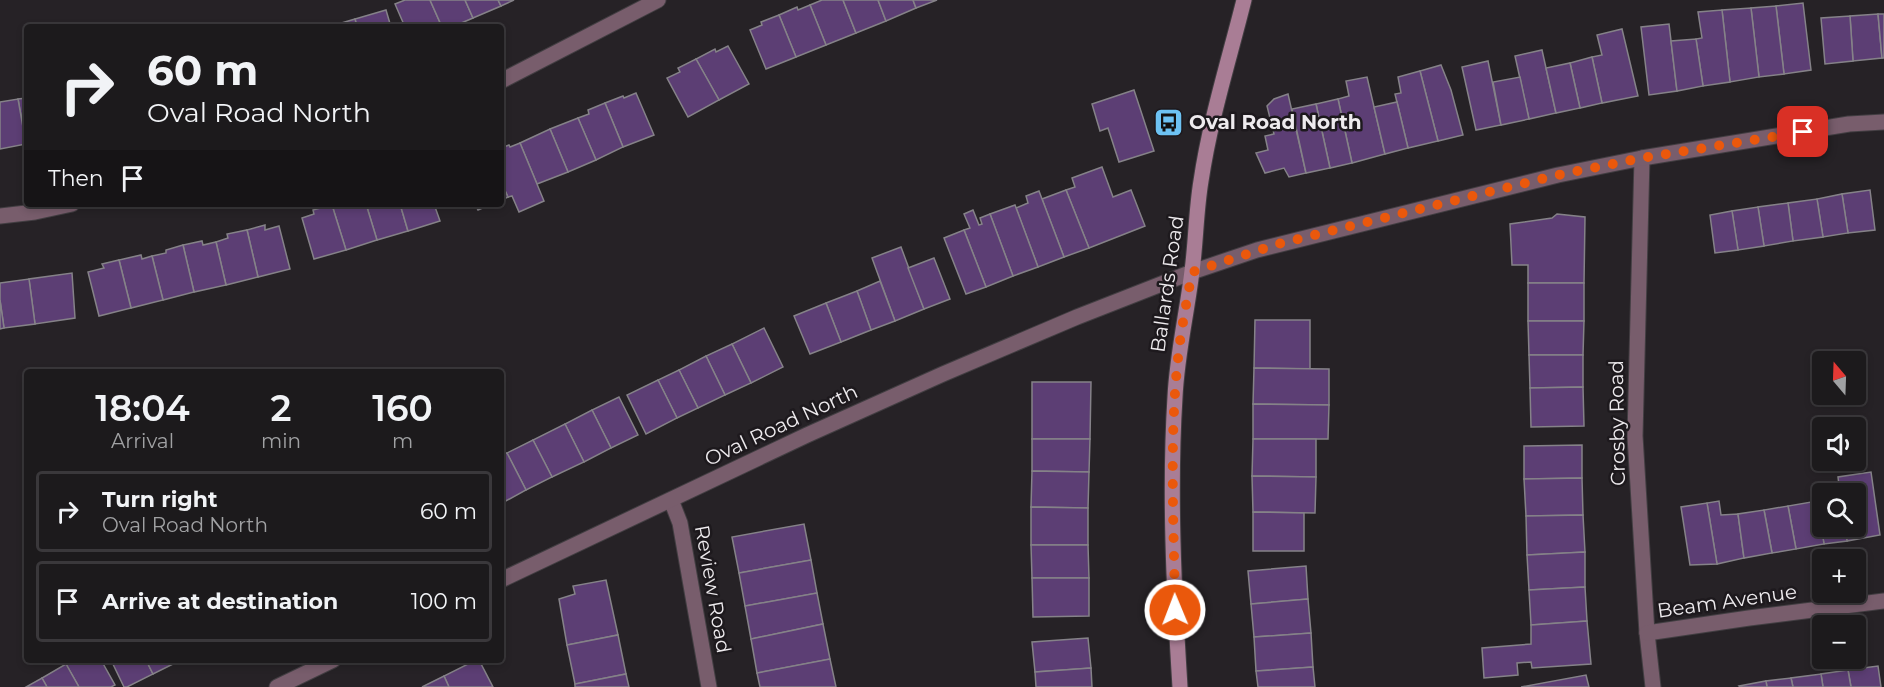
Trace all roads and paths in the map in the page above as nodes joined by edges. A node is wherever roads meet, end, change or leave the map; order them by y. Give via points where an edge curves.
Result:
1 (658, 0) edge
2 (1244, 0) edge
3 (504, 79) edge
4 (1884, 122) edge
5 (1642, 158) junction
6 (58, 207) edge
7 (0, 216) edge
8 (1192, 272) junction
9 (671, 500) junction
10 (504, 579) edge
11 (1884, 602) edge
12 (1647, 633) junction
13 (327, 663) edge
14 (277, 687) edge
15 (709, 687) edge
16 (1180, 687) edge
17 (1653, 687) edge

1 - 3 street
2 - 8 main road, Ballards Road via 1201,180
4 - 5 street, Oval Road North via 1849,124
5 - 8 street, Oval Road North via 1303,238
5 - 12 street, Crosby Road via 1635,436
6 - 7 street
8 - 9 street, Oval Road North via 943,374
8 - 16 main road, Ballards Road via 1175,400 1173,498
9 - 10 street, Oval Road North
9 - 15 street, Review Road via 680,523
11 - 12 street, Beam Avenue
12 - 17 street, Crosby Road
13 - 14 street

